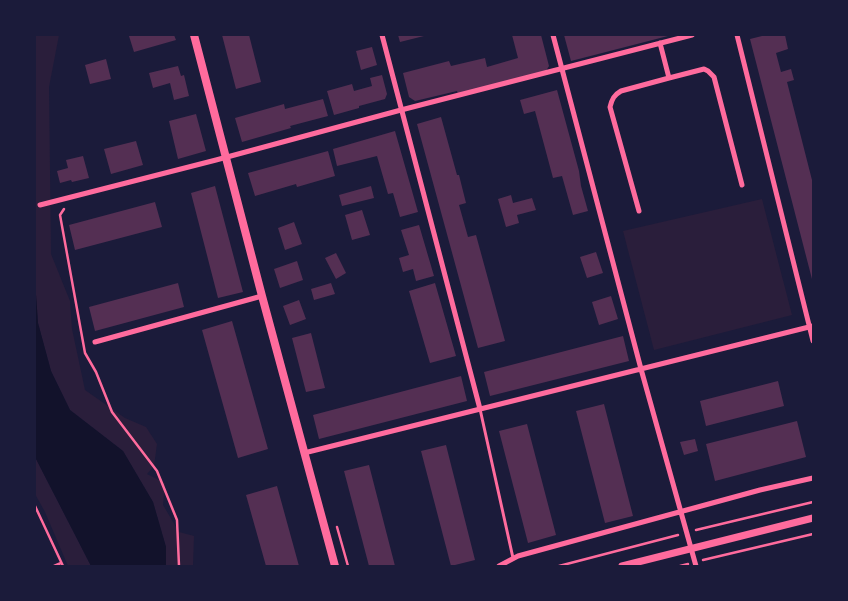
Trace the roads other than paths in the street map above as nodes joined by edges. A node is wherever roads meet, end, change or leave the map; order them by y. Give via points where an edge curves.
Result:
1 (194, 35) edge
2 (382, 35) edge
3 (553, 35) edge
4 (692, 35) edge
5 (737, 35) edge
6 (660, 44) junction
7 (563, 69) junction
8 (669, 78) junction
9 (401, 110) junction
10 (226, 157) junction
11 (742, 185) dead end
12 (40, 205) dead end
13 (639, 210) dead end
14 (262, 296) junction
15 (811, 326) edge
16 (813, 341) edge
17 (95, 342) dead end
18 (641, 369) junction
19 (480, 409) junction
20 (304, 453) junction
21 (813, 478) edge
22 (680, 512) junction
23 (813, 518) edge
24 (691, 548) junction
25 (513, 558) junction
26 (695, 564) edge
27 (335, 566) edge
28 (499, 566) edge
29 (622, 566) edge

1 - 10 main road
2 - 9 street
3 - 7 street
4 - 6 street
5 - 15 street
6 - 7 street
6 - 8 street
7 - 9 street
7 - 18 street
8 - 11 street via 700,70 712,74
8 - 13 street via 622,91 616,94 610,107
9 - 10 street
9 - 19 street
10 - 12 street
10 - 14 main road
14 - 17 street
14 - 20 main road
15 - 16 street
15 - 18 street
18 - 19 street
18 - 22 street
19 - 20 street
19 - 25 lane
20 - 27 main road
21 - 22 street
22 - 24 street
22 - 25 street
23 - 24 street
24 - 26 street
24 - 29 street
25 - 28 street

